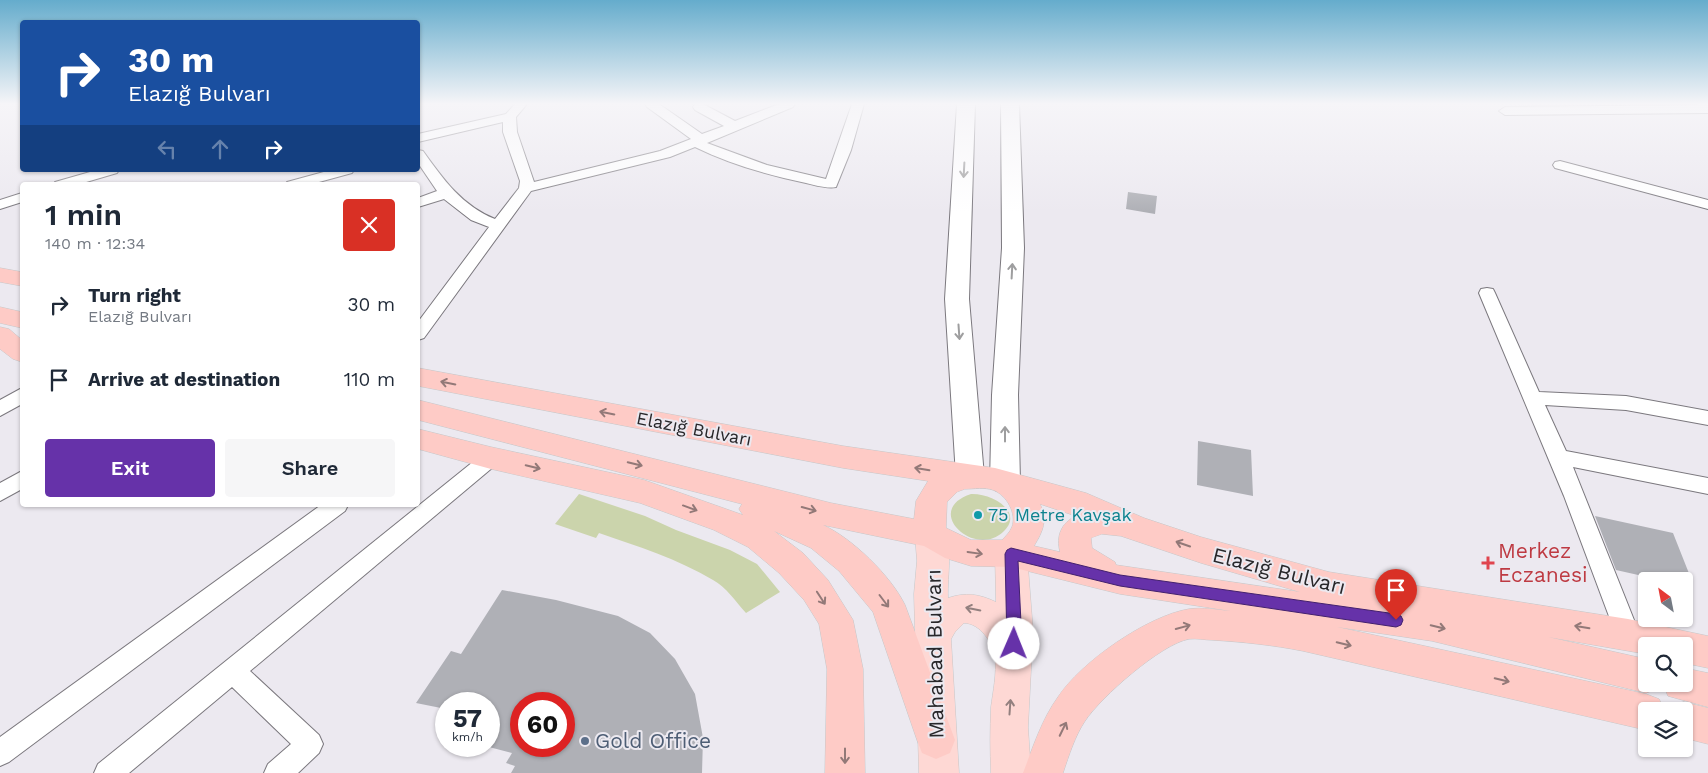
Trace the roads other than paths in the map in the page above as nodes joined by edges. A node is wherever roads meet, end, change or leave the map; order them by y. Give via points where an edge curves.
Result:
1 (513, 140) edge
2 (847, 140) edge
3 (964, 140) edge
4 (1011, 140) edge
5 (698, 141) joint
6 (420, 157) edge
7 (1560, 165) dead end
8 (105, 172) edge
9 (340, 172) edge
10 (70, 182) edge
11 (303, 182) edge
12 (526, 188) junction
13 (446, 193) junction
14 (20, 198) edge
15 (420, 203) edge
16 (0, 205) edge
17 (1708, 205) edge
18 (498, 226) junction
19 (18, 282) edge
20 (1487, 292) dead end
21 (0, 293) edge
22 (0, 315) edge
23 (20, 320) edge
24 (420, 331) edge
25 (0, 335) edge
26 (20, 340) edge
27 (20, 351) edge
28 (420, 377) edge
29 (20, 396) edge
30 (1533, 398) junction
31 (0, 410) edge
32 (1708, 418) edge
33 (420, 434) edge
34 (420, 434) edge
35 (1558, 457) junction
36 (491, 458) junction
37 (683, 476) junction
38 (970, 476) junction
39 (20, 480) edge
40 (1005, 482) junction
41 (1708, 486) edge
42 (0, 493) edge
43 (334, 507) edge
44 (1133, 527) junction
45 (931, 535) junction
46 (1011, 554) junction
47 (1120, 580) junction
48 (1628, 635) junction
49 (1638, 637) edge
50 (933, 639) junction
51 (1693, 649) edge
52 (1708, 652) edge
53 (1014, 657) junction
54 (233, 671) junction
55 (1638, 674) edge
56 (1693, 687) edge
57 (1708, 690) edge
58 (1638, 710) edge
59 (1693, 722) edge
60 (1708, 726) edge
61 (0, 753) edge
62 (937, 757) edge
63 (108, 773) edge
64 (278, 773) edge
65 (845, 773) edge
66 (1011, 773) edge
67 (1043, 773) edge

1 - 12 street via 527,181
2 - 5 street via 832,184 753,167 720,155
3 -> 38 main road via 957,298
40 -> 4 main road via 1005,396 1013,248
5 - 12 street via 665,154
6 - 13 street
7 - 17 street
8 - 10 street
9 - 11 street
12 - 18 street
13 - 15 street
13 - 18 street via 476,218
14 - 16 street
18 - 24 street
19 - 21 highway
20 - 30 street
22 - 23 highway
25 - 26 highway
25 - 27 highway
38 -> 28 highway, Elazığ Bulvarı via 843,457
29 - 31 street
30 - 32 street via 1626,403
30 - 35 street
33 - 36 highway
34 -> 37 highway
35 - 41 street
35 - 48 street
36 - 54 street
36 -> 65 highway via 644,492 725,521 759,538 791,563 816,590 836,620 845,669
37 -> 45 highway via 831,515
37 -> 62 highway via 822,540 851,561 888,606
38 - 40 highway
38 - 45 highway via 941,487 933,497 929,509
39 - 42 street
40 - 44 highway, Elazığ Bulvarı via 1075,502
40 - 46 highway via 1021,498 1029,519 1027,530
43 - 61 street
44 - 47 highway via 1108,521 1090,522 1076,532 1075,550 1080,558
48 -> 44 highway, Elazığ Bulvarı via 1329,586
45 -> 46 highway via 971,553
45 - 50 main road, Mahabad Bulvarı
46 - 47 highway, Elazığ Bulvarı
46 - 53 main road via 1016,631
47 -> 55 highway, Elazığ Bulvarı via 1432,626
48 - 49 highway, Elazığ Bulvarı
53 -> 50 main road via 997,623 985,612 972,607 956,609 944,619
50 - 62 main road, Mahabad Bulvarı
51 - 52 highway, Elazığ Bulvarı
66 -> 53 main road via 1009,727
54 - 63 street
54 - 64 street via 310,744
56 - 57 highway
67 -> 58 highway via 1074,705 1134,651 1162,633 1189,624 1261,628 1303,635
59 - 60 highway

